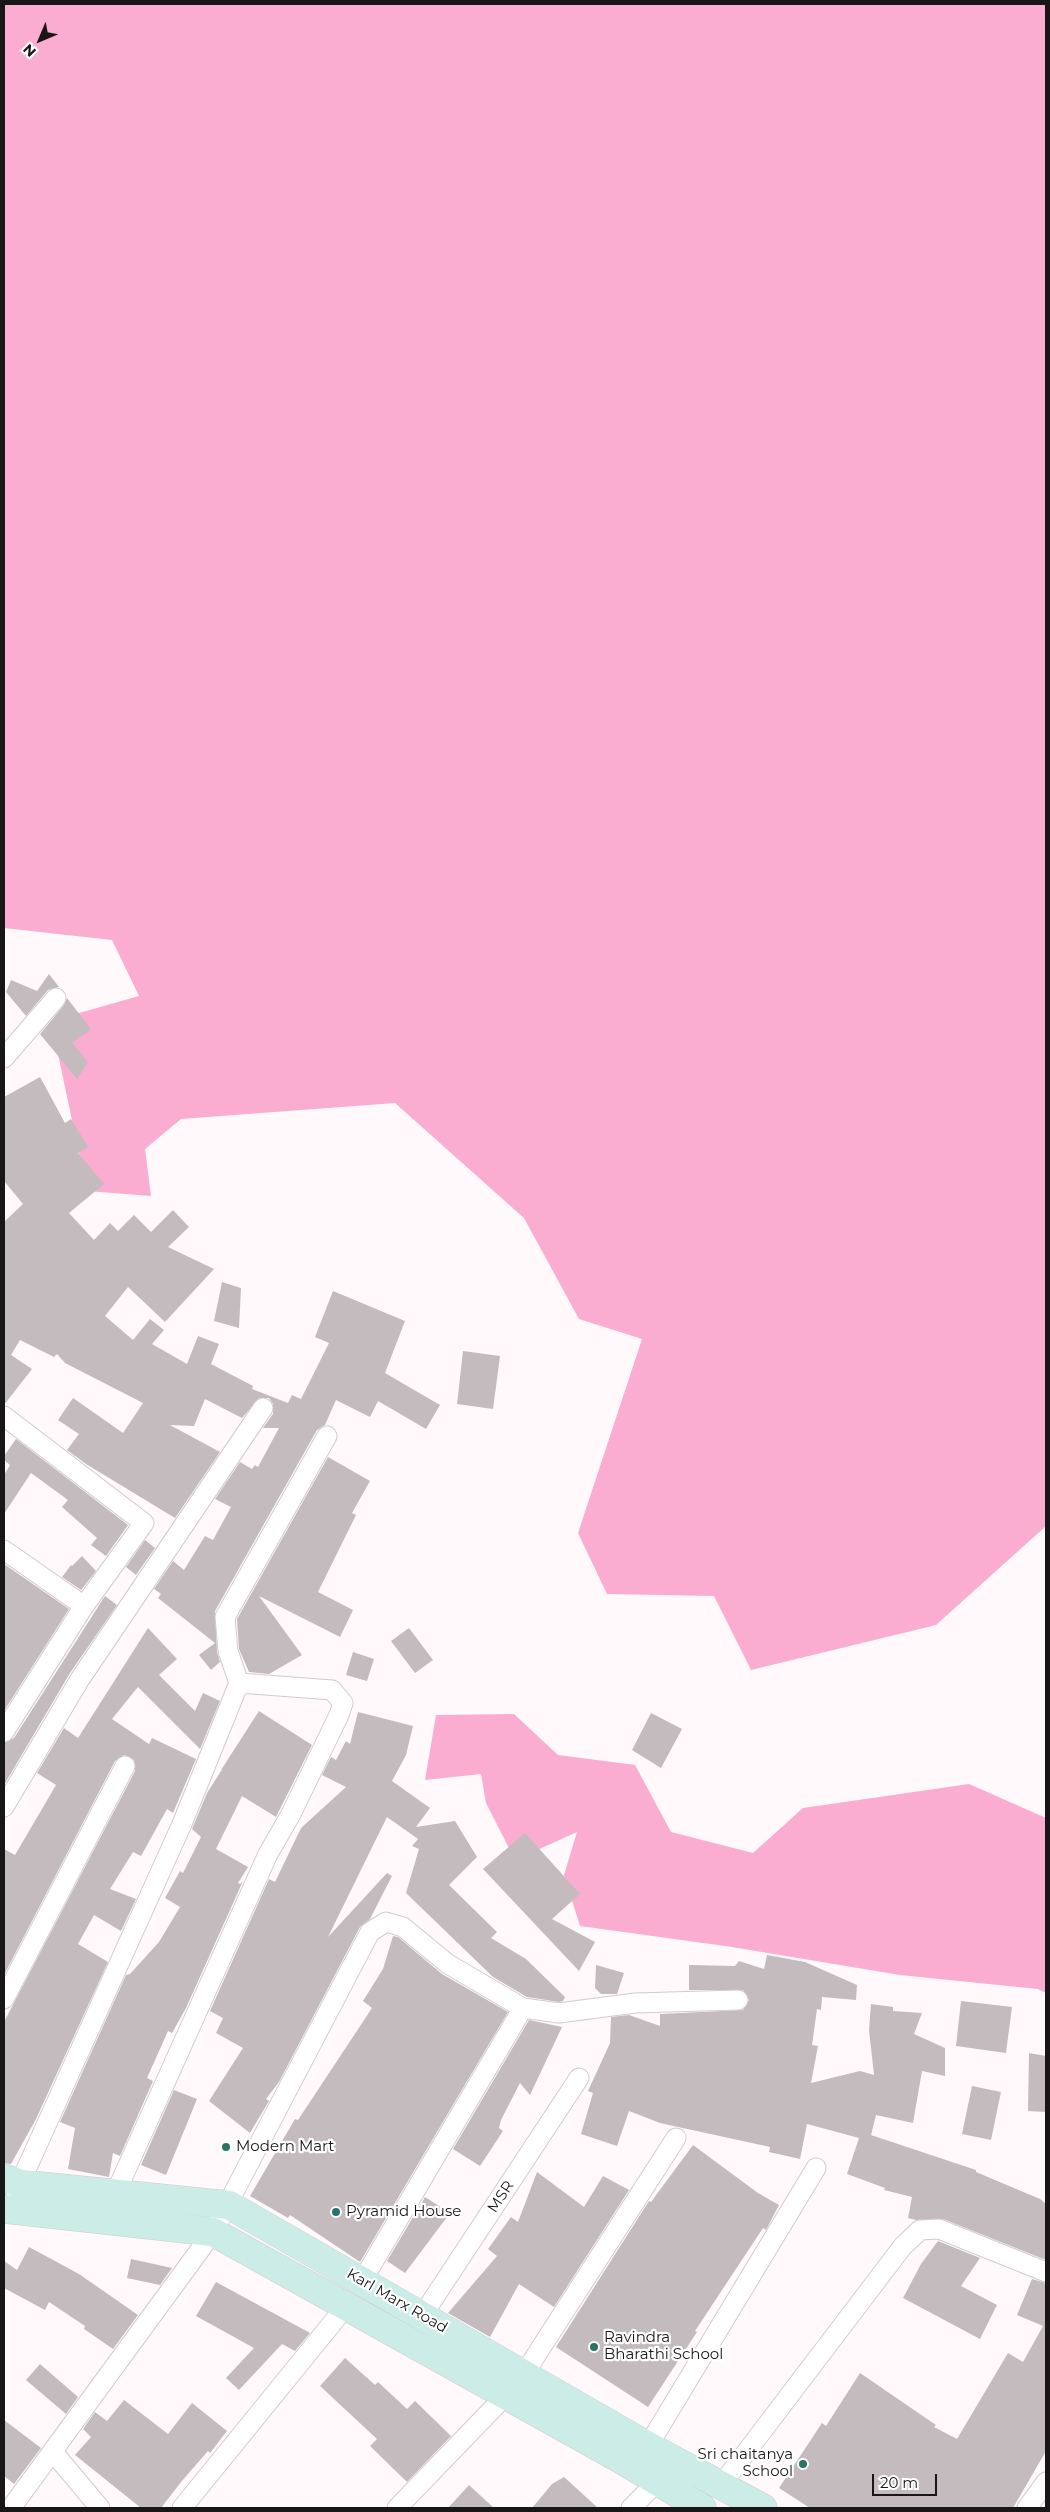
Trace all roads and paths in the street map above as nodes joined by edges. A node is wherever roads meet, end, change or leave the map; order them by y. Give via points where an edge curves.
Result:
1 (56, 998) dead end
2 (4, 1058) edge
3 (262, 1408) dead end
4 (4, 1416) edge
5 (327, 1436) dead end
6 (4, 1550) edge
7 (84, 1606) junction
8 (239, 1682) junction
9 (4, 1732) edge
10 (126, 1766) dead end
11 (6, 1797) edge
12 (4, 1999) edge
13 (738, 2000) dead end
14 (522, 2008) junction
15 (580, 2078) dead end
16 (676, 2138) dead end
17 (816, 2168) dead end
18 (12, 2181) edge
19 (116, 2192) junction
20 (229, 2205) junction
21 (5, 2211) edge
22 (213, 2232) junction
23 (1046, 2272) edge
24 (362, 2281) junction
25 (347, 2305) junction
26 (422, 2316) junction
27 (524, 2374) junction
28 (506, 2395) junction
29 (648, 2446) junction
30 (54, 2452) junction
31 (657, 2482) junction
32 (1046, 2482) edge
33 (722, 2484) junction
34 (12, 2508) edge
35 (100, 2508) edge
36 (182, 2508) edge
37 (397, 2508) edge
38 (631, 2508) edge
39 (702, 2508) edge
40 (763, 2508) edge
41 (1027, 2508) edge

1 - 2 street
3 - 11 street via 80,1679
4 - 7 street via 144,1523
5 - 8 street via 225,1617 228,1651
6 - 7 street
7 - 9 street
8 - 18 street via 182,1824
8 - 19 street via 332,1690 343,1703 296,1805 268,1854
10 - 12 street
13 - 14 street via 636,2003 559,2013
14 - 20 street via 448,1964 403,1927 386,1922 370,1932
14 - 24 street
15 - 26 street, MSR
16 - 27 street
17 - 29 street
18 - 19 main road, Karl Marx Road
18 - 21 street
19 - 20 main road, Karl Marx Road
20 - 22 street
20 - 24 main road, Karl Marx Road
21 - 22 main road, Karl Marx Road
22 - 25 main road, Karl Marx Road
22 - 30 street
23 - 33 street via 939,2229 920,2230 903,2246
24 - 26 main road, Karl Marx Road
25 - 28 main road, Karl Marx Road
25 - 36 street
26 - 27 main road, Karl Marx Road
27 - 29 main road, Karl Marx Road
28 - 31 main road, Karl Marx Road
28 - 37 street
29 - 33 main road, Karl Marx Road
30 - 34 street
30 - 35 street
31 - 38 street
31 - 39 main road, Karl Marx Road
32 - 41 street
33 - 40 main road, Karl Marx Road

